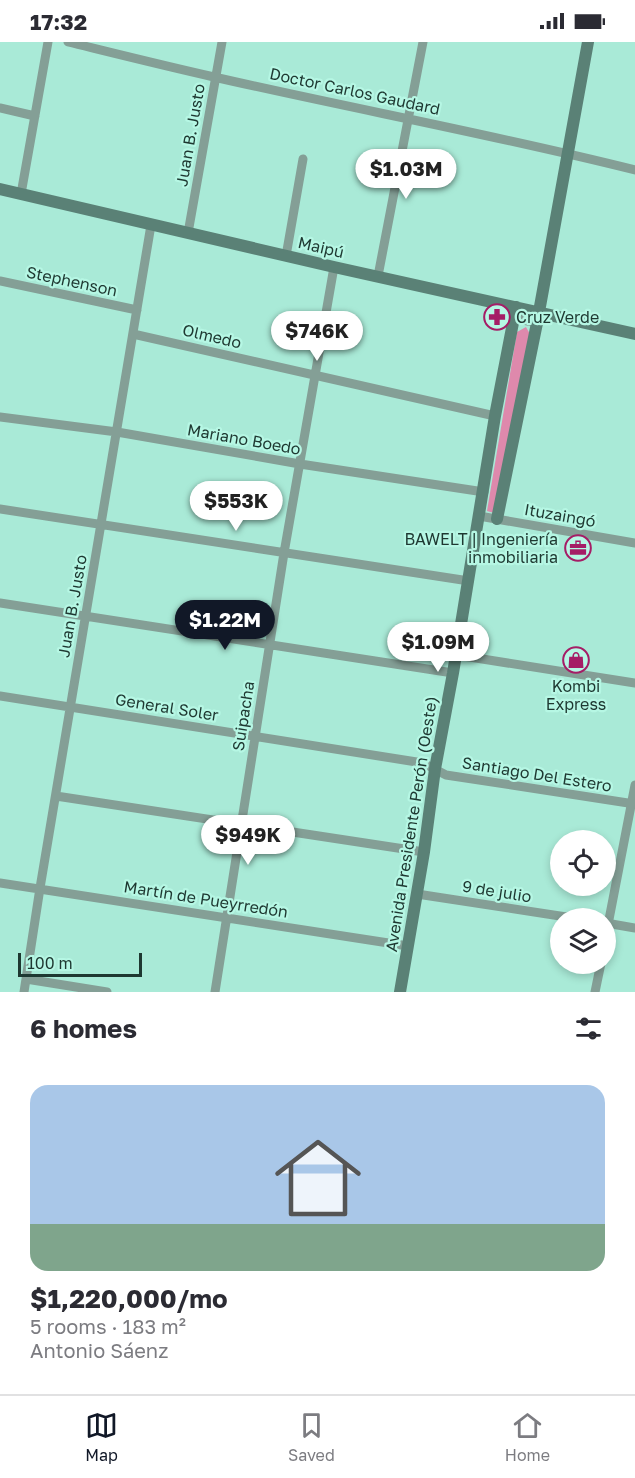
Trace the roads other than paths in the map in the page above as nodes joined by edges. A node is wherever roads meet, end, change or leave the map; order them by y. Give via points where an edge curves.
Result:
1 (48, 42) edge
2 (68, 42) edge
3 (222, 42) edge
4 (423, 42) edge
5 (588, 42) edge
6 (215, 77) junction
7 (0, 108) edge
8 (35, 116) junction
9 (408, 118) junction
10 (569, 154) junction
11 (303, 159) dead end
12 (635, 170) edge
13 (0, 189) edge
14 (21, 194) junction
15 (151, 225) junction
16 (188, 233) junction
17 (286, 256) junction
18 (334, 267) junction
19 (378, 276) junction
20 (0, 281) edge
21 (137, 310) junction
22 (515, 312) junction
23 (538, 317) junction
24 (133, 334) junction
25 (635, 334) edge
26 (315, 375) junction
27 (495, 416) junction
28 (0, 417) edge
29 (117, 432) junction
30 (300, 464) junction
31 (484, 492) junction
32 (0, 509) edge
33 (479, 516) junction
34 (497, 519) junction
35 (101, 524) junction
36 (635, 543) edge
37 (284, 553) junction
38 (469, 581) junction
39 (0, 603) edge
40 (86, 615) junction
41 (270, 645) junction
42 (457, 655) junction
43 (453, 674) junction
44 (635, 682) edge
45 (0, 696) edge
46 (70, 707) junction
47 (255, 736) junction
48 (435, 769) junction
49 (635, 785) edge
50 (56, 796) junction
51 (633, 804) edge
52 (241, 825) junction
53 (424, 852) junction
54 (0, 883) edge
55 (40, 888) junction
56 (417, 894) junction
57 (610, 908) edge
58 (550, 914) edge
59 (227, 918) junction
60 (616, 925) edge
61 (635, 928) edge
62 (408, 946) junction
63 (599, 974) edge
64 (26, 979) junction
65 (24, 992) edge
66 (107, 992) edge
67 (215, 992) edge
68 (400, 992) edge
69 (595, 992) edge

1 - 8 street
2 - 6 street, Doctor Carlos Gaudard
3 - 6 street, Juan B. Justo
4 - 9 street
5 - 10 main road
6 - 9 street, Doctor Carlos Gaudard
6 - 16 street, Juan B. Justo
7 - 8 street
8 - 14 street
9 - 10 street, Doctor Carlos Gaudard
9 - 19 street
10 - 12 street, Doctor Carlos Gaudard
10 - 23 main road
11 - 17 street
13 - 14 main road, Maipú
14 - 15 main road, Maipú
15 - 16 main road, Maipú
15 - 21 street, Juan B. Justo
16 - 17 main road, Maipú
17 - 18 main road, Maipú
18 - 19 main road, Maipú
18 - 26 street, Suipacha
19 - 22 main road, Maipú
20 - 21 street, Stephenson
21 - 24 street, Juan B. Justo
22 - 23 main road, Maipú
22 - 27 main road, Avenida Presidente Perón (Oeste)
23 - 25 main road, Maipú
23 - 34 main road
24 - 26 street, Olmedo
24 - 29 street, Juan B. Justo
26 - 27 street, Olmedo
26 - 30 street, Suipacha
27 - 31 main road, Avenida Presidente Perón (Oeste)
28 - 29 street, Mariano Boedo
29 - 30 street, Mariano Boedo
29 - 35 street, Juan B. Justo
30 - 31 street, Mariano Boedo
30 - 37 street, Suipacha
31 - 33 main road, Avenida Presidente Perón (Oeste)
32 - 35 street
33 - 34 street, Ituzaingó
33 - 38 main road, Avenida Presidente Perón (Oeste)
34 - 36 street, Ituzaingó
35 - 37 street
35 - 40 street, Juan B. Justo
37 - 38 street
37 - 41 street, Suipacha
38 - 42 main road, Avenida Presidente Perón (Oeste)
39 - 40 street
40 - 41 street
40 - 46 street, Juan B. Justo
41 - 43 street
41 - 47 street, Suipacha
42 - 43 main road, Avenida Presidente Perón (Oeste)
42 - 44 street
43 - 48 main road, Avenida Presidente Perón (Oeste)
45 - 46 street, General Soler
46 - 47 street, General Soler
46 - 50 street, Juan B. Justo
47 - 48 street, General Soler via 423,763
47 - 52 street, Suipacha
48 - 51 street, Santiago Del Estero via 446,775
48 - 53 main road, Avenida Presidente Perón (Oeste)
49 - 51 street
50 - 52 street
50 - 55 street, Juan B. Justo
51 - 57 street
52 - 53 street
52 - 59 street, Suipacha
53 - 56 main road, Avenida Presidente Perón (Oeste)
54 - 55 street, Martín de Pueyrredón
55 - 59 street, Martín de Pueyrredón
55 - 64 street, Juan B. Justo
56 - 58 street, 9 de julio
56 - 62 main road, Avenida Presidente Perón (Oeste)
59 - 62 street, Martín de Pueyrredón
59 - 67 street, Suipacha
60 - 61 street
62 - 68 main road, Avenida Presidente Perón (Oeste)
63 - 69 street
64 - 65 street, Juan B. Justo
64 - 66 street

